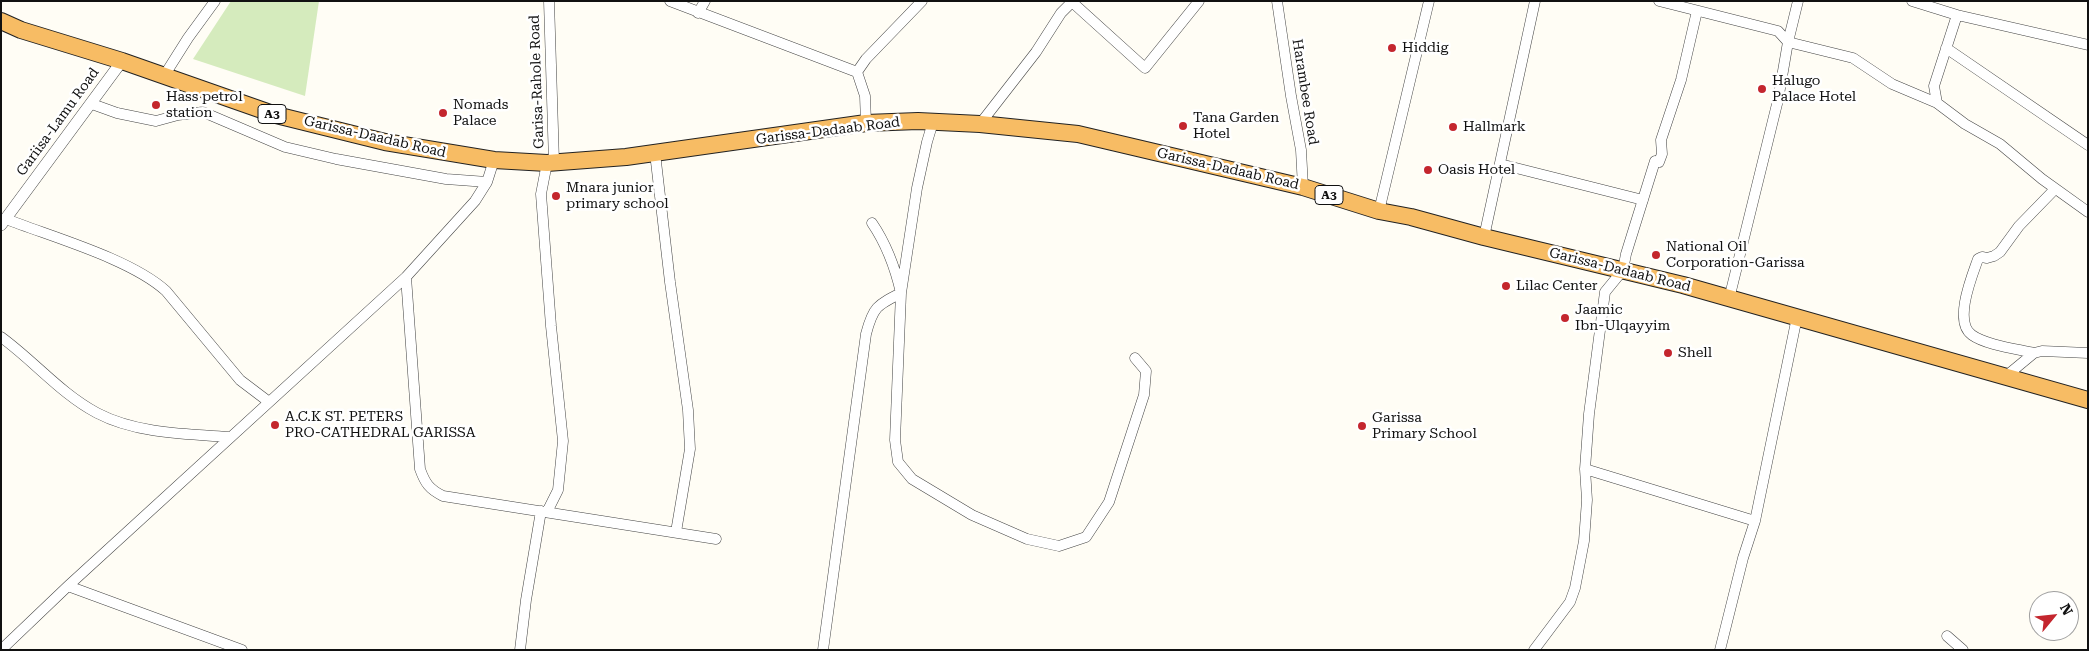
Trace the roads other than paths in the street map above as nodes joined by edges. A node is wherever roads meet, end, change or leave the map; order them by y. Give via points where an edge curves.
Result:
1 (215, 1) edge
2 (548, 1) edge
3 (670, 1) edge
4 (704, 1) edge
5 (922, 1) edge
6 (1199, 1) edge
7 (1277, 1) edge
8 (1429, 1) edge
9 (1535, 1) edge
10 (1659, 1) edge
11 (1798, 1) edge
12 (1912, 1) edge
13 (1072, 2) edge
14 (1930, 4) edge
15 (1697, 11) junction
16 (698, 13) junction
17 (1957, 15) junction
18 (1, 21) edge
19 (1788, 42) junction
20 (2088, 45) edge
21 (1946, 48) junction
22 (122, 61) junction
23 (857, 72) junction
24 (164, 76) junction
25 (1937, 103) junction
26 (92, 104) junction
27 (934, 122) junction
28 (866, 124) junction
29 (980, 124) junction
30 (2088, 144) edge
31 (655, 153) junction
32 (494, 160) junction
33 (550, 162) junction
34 (1500, 164) junction
35 (487, 182) junction
36 (1303, 187) junction
37 (2055, 188) junction
38 (1643, 200) junction
39 (1379, 210) junction
40 (2088, 212) edge
41 (4, 222) edge
42 (872, 224) dead end
43 (1484, 237) junction
44 (1623, 270) junction
45 (406, 277) junction
46 (901, 293) junction
47 (1729, 299) junction
48 (1797, 316) junction
49 (1, 337) edge
50 (2034, 353) junction
51 (2088, 353) edge
52 (1135, 358) dead end
53 (2005, 377) junction
54 (2088, 400) edge
55 (269, 402) junction
56 (231, 437) junction
57 (1585, 469) junction
58 (544, 512) junction
59 (1755, 521) junction
60 (676, 532) junction
61 (716, 539) dead end
62 (68, 586) junction
63 (1947, 636) dead end
64 (1, 650) edge
65 (242, 650) edge
66 (520, 650) edge
67 (823, 650) edge
68 (1534, 650) edge
69 (1720, 650) edge
70 (1963, 650) edge

1 - 24 street
2 - 33 street, Garisa-Rahole Road
3 - 16 street
4 - 16 street
5 - 23 street
6 - 13 street via 1145,68
7 - 36 street, Harambee Road via 1301,150
8 - 39 street
9 - 34 street
10 - 15 street
11 - 19 street
12 - 14 street
13 - 29 street
14 - 17 street
15 - 19 street via 1778,31
15 - 38 street via 1682,80 1661,140 1662,154 1659,162 1655,161
16 - 23 street
17 - 20 street
17 - 21 street
18 - 22 highway, Garissa-Daadab Road / A3
19 - 25 street via 1853,58 1892,84
19 - 47 street via 1778,100
21 - 25 street via 1934,86
21 - 30 street
22 - 24 highway, Garissa-Daadab Road / A3
22 - 26 street, Gariisa-Lamu Road
23 - 28 street via 865,96
24 - 32 highway, Garissa-Daadab Road / A3 via 276,115 353,135
25 - 37 street via 2000,144
26 - 35 street via 156,121 203,112 285,147 446,179
26 - 41 street, Gariisa-Lamu Road
27 - 28 highway, Garissa-Dadaab Road / A3
27 - 29 highway, Garissa-Dadaab Road / A3
27 - 46 street via 917,188
28 - 31 highway, Garissa-Dadaab Road / A3
29 - 36 highway, Garissa-Dadaab Road / A3 via 1078,134
31 - 33 highway, Garissa-Dadaab Road / A3
31 - 60 street via 688,410 690,449
32 - 33 highway, Garissa-Daadab Road / A3
32 - 35 street
33 - 58 street, Garisa-Rahole Road via 541,194 563,441 558,490
34 - 38 street
34 - 43 street
35 - 45 street via 475,201
36 - 39 highway, Garissa-Dadaab Road / A3
37 - 40 street
37 - 50 street via 2019,226 2000,252 1978,259 1963,321 1971,334 1983,340
38 - 44 street
39 - 43 highway, Garissa-Dadaab Road / A3
41 - 55 street via 97,254 154,281 166,291 240,380
42 - 46 street via 891,258
43 - 44 highway, Garissa-Dadaab Road / A3
44 - 47 highway, Garissa-Dadaab Road / A3
44 - 57 street via 1605,292
45 - 55 street
45 - 58 street via 420,469 424,482 443,496
46 - 52 street via 895,440 898,462 912,479 964,511 1027,539 1059,546 1086,537 1109,502 1144,395 1146,370
46 - 67 street via 882,302 871,314 866,334
47 - 48 highway, Garissa-Dadaab Road / A3
48 - 53 highway, Garissa-Dadaab Road / A3
48 - 59 street
49 - 56 street via 77,400 110,420 179,433
50 - 51 street
50 - 53 street
53 - 54 highway, Garissa-Dadaab Road / A3
55 - 56 street
56 - 62 street
57 - 59 street
57 - 68 street via 1588,500 1575,588 1570,602
58 - 60 street
58 - 66 street, Garisa-Rahole Road via 526,600
59 - 69 street
60 - 61 street
62 - 64 street
62 - 65 street
63 - 70 street

